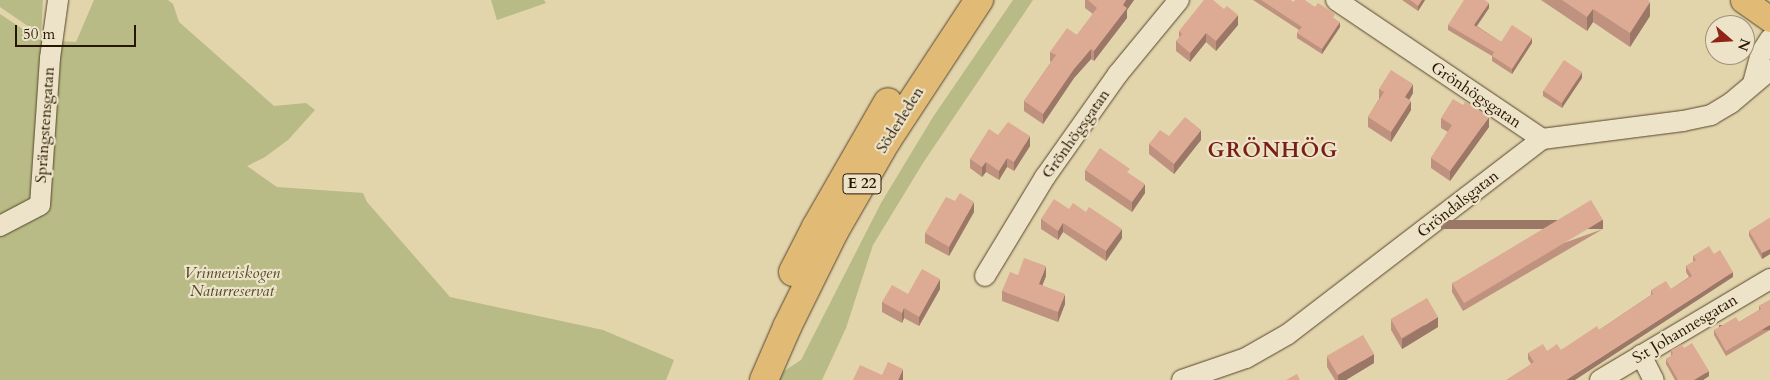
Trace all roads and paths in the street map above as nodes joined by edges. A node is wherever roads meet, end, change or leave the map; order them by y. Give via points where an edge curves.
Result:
1 (58, 0) edge
2 (957, 0) edge
3 (979, 0) edge
4 (1179, 0) edge
5 (1336, 0) edge
6 (1743, 0) edge
7 (1770, 19) edge
8 (1770, 39) edge
9 (1770, 70) edge
10 (1753, 84) junction
11 (1542, 139) junction
12 (0, 226) edge
13 (985, 276) dead end
14 (1770, 279) edge
15 (1641, 355) junction
16 (744, 380) edge
17 (764, 380) edge
18 (1182, 380) edge
19 (1600, 380) edge
20 (1654, 380) edge

1 - 12 street, Sprängstensgatan via 50,58 40,205
2 - 16 highway, Söderleden / E 22 via 865,139 767,324
3 - 17 highway, Söderleden / E 22 via 892,131 844,216 787,327
4 - 13 street, Grönhögsgatan via 1112,82 1046,177
5 - 11 street, Grönhögsgatan
6 - 7 main road
8 - 10 street via 1762,53
9 - 10 street
10 - 11 street via 1732,104 1710,115
11 - 18 street, Gröndalsgatan via 1288,334 1246,358
14 - 15 street, S:t Johannesgatan
15 - 19 street, S:t Johannesgatan
15 - 20 street

